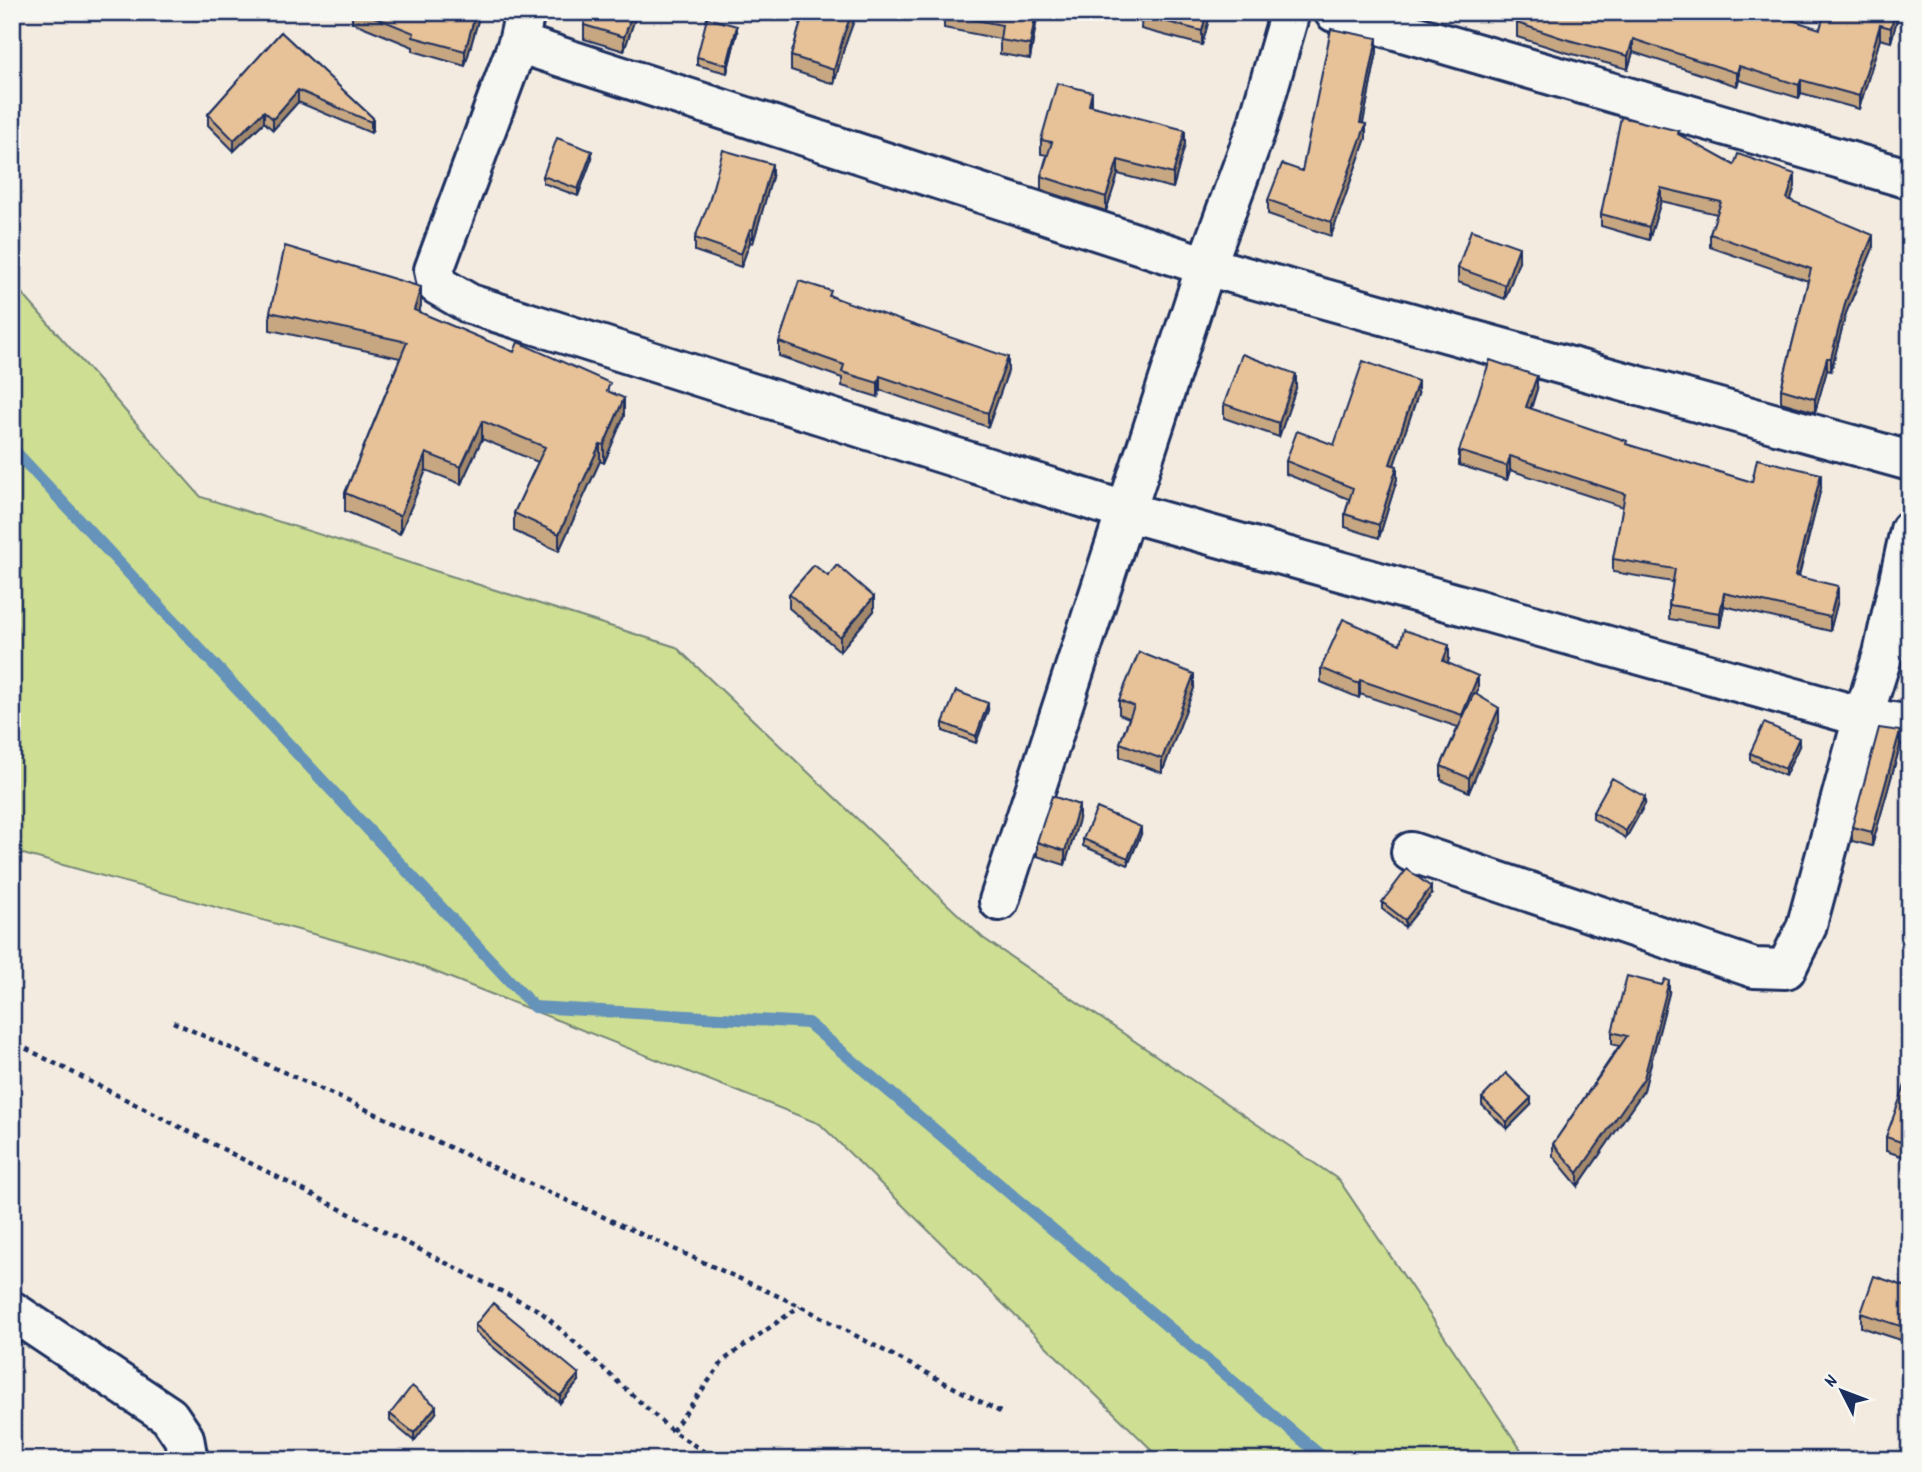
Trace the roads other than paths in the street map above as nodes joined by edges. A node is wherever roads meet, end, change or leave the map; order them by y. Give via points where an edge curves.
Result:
1 (1290, 12) edge
2 (1334, 12) edge
3 (522, 27) edge
4 (1910, 179) edge
5 (1206, 266) junction
6 (1910, 461) edge
7 (1128, 512) junction
8 (1910, 530) edge
9 (1863, 717) junction
10 (1910, 725) edge
11 (1411, 852) dead end
12 (999, 901) dead end
13 (12, 1311) edge
14 (188, 1460) edge

1 - 5 street via 1257,127
2 - 4 street
3 - 5 street
3 - 7 street via 433,270 438,285 470,304
5 - 6 street
5 - 7 street
7 - 9 street
7 - 12 street
8 - 9 street via 1883,654
9 - 10 street
9 - 11 street via 1806,928 1786,969 1754,968
13 - 14 street via 169,1416 184,1438

